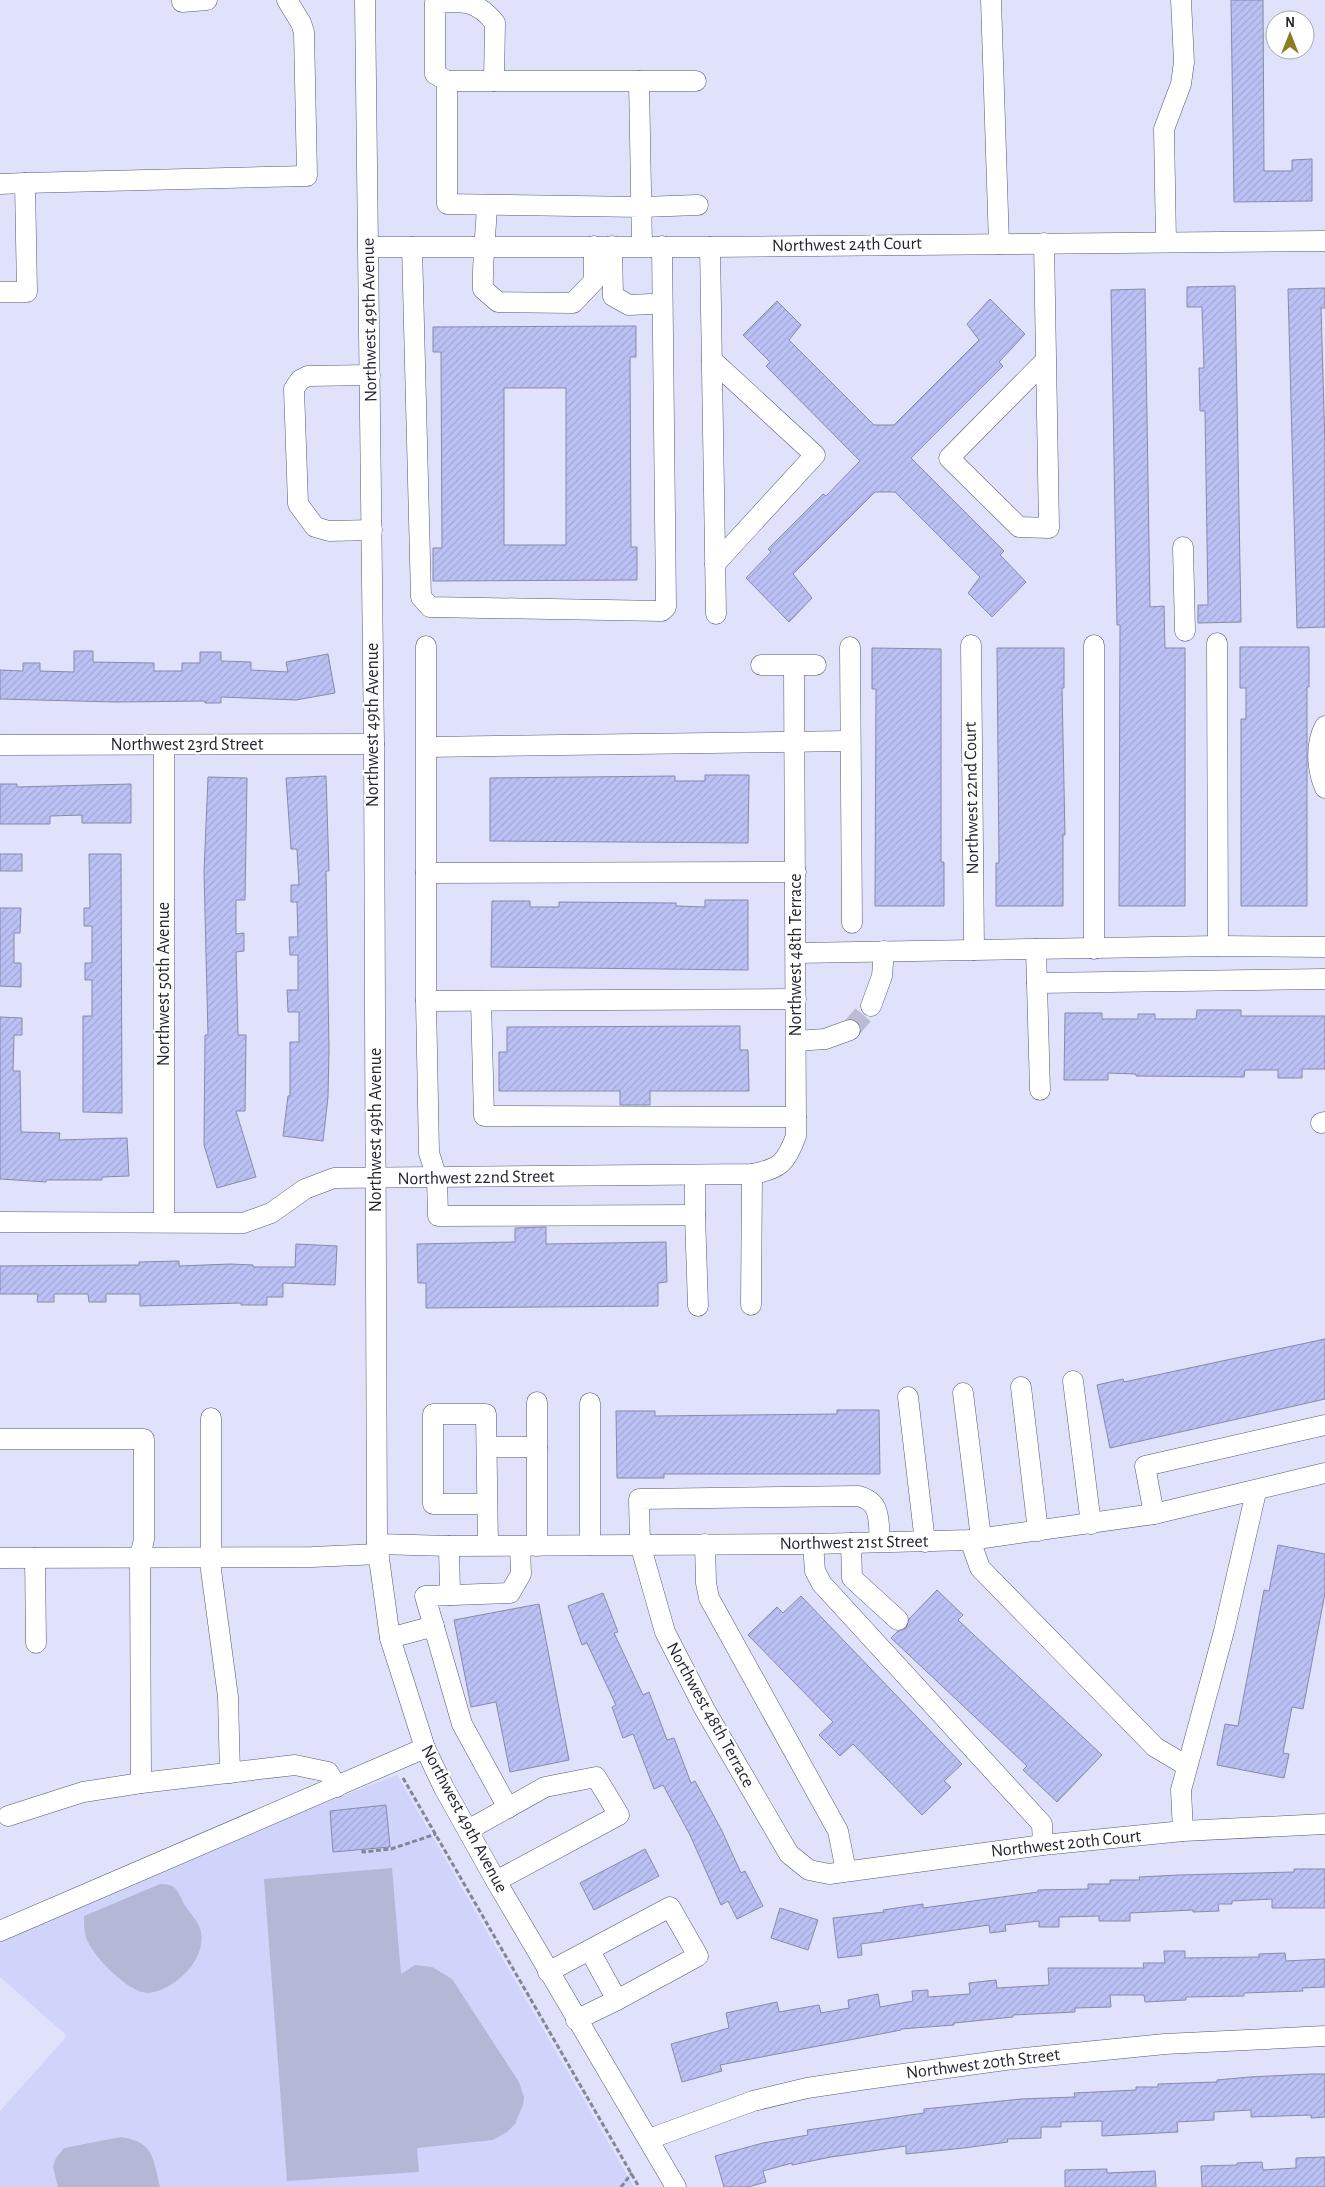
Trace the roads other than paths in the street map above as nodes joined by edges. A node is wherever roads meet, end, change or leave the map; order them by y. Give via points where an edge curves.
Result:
1 (182, 0) edge
2 (207, 0) edge
3 (287, 0) edge
4 (365, 0) edge
5 (991, 0) edge
6 (1181, 0) edge
7 (447, 80) junction
8 (494, 80) junction
9 (640, 81) junction
10 (696, 81) dead end
11 (25, 183) junction
12 (0, 184) edge
13 (487, 205) junction
14 (698, 205) dead end
15 (642, 207) junction
16 (1325, 241) edge
17 (1166, 242) junction
18 (1044, 243) junction
19 (999, 244) junction
20 (486, 246) junction
21 (603, 246) junction
22 (652, 246) junction
23 (369, 247) junction
24 (412, 247) junction
25 (710, 247) junction
26 (662, 283) junction
27 (0, 292) edge
28 (651, 304) junction
29 (663, 339) junction
30 (712, 360) junction
31 (1046, 360) junction
32 (370, 375) junction
33 (372, 530) junction
34 (1183, 547) dead end
35 (715, 564) junction
36 (716, 614) dead end
37 (1185, 631) dead end
38 (1216, 643) dead end
39 (971, 645) dead end
40 (1094, 645) dead end
41 (426, 646) dead end
42 (850, 647) dead end
43 (761, 665) dead end
44 (816, 665) dead end
45 (794, 666) junction
46 (1325, 726) edge
47 (850, 741) junction
48 (796, 742) junction
49 (374, 744) junction
50 (0, 745) edge
51 (164, 745) junction
52 (427, 747) junction
53 (1325, 788) edge
54 (796, 872) junction
55 (426, 873) junction
56 (852, 923) dead end
57 (1218, 946) junction
58 (1325, 947) edge
59 (1036, 949) junction
60 (1094, 949) junction
61 (974, 950) junction
62 (884, 951) junction
63 (797, 953) junction
64 (1325, 979) edge
65 (1037, 983) junction
66 (796, 999) junction
67 (426, 1001) junction
68 (481, 1001) junction
69 (871, 1006) tunnel mouth
70 (850, 1030) tunnel mouth
71 (796, 1041) junction
72 (1040, 1090) dead end
73 (796, 1117) junction
74 (782, 1164) joint
75 (752, 1174) junction
76 (696, 1175) junction
77 (437, 1178) junction
78 (377, 1179) junction
79 (696, 1215) junction
80 (0, 1222) edge
81 (164, 1222) junction
82 (751, 1305) dead end
83 (698, 1306) dead end
84 (1073, 1381) dead end
85 (1021, 1387) dead end
86 (963, 1393) dead end
87 (908, 1397) dead end
88 (537, 1402) dead end
89 (590, 1404) dead end
90 (211, 1418) dead end
91 (1325, 1425) edge
92 (0, 1439) edge
93 (487, 1447) junction
94 (537, 1447) junction
95 (1325, 1474) edge
96 (1256, 1492) junction
97 (487, 1504) junction
98 (1154, 1514) junction
99 (1091, 1524) junction
100 (1038, 1531) junction
101 (976, 1539) junction
102 (880, 1541) junction
103 (925, 1542) junction
104 (851, 1543) junction
105 (640, 1544) junction
106 (705, 1544) junction
107 (813, 1544) junction
108 (488, 1545) junction
109 (590, 1545) junction
110 (449, 1546) junction
111 (529, 1546) junction
112 (378, 1549) junction
113 (211, 1556) junction
114 (140, 1557) junction
115 (0, 1558) edge
116 (35, 1558) junction
117 (450, 1595) junction
118 (898, 1620) dead end
119 (434, 1626) junction
120 (390, 1638) junction
121 (36, 1643) dead end
122 (426, 1748) junction
123 (1187, 1766) junction
124 (230, 1773) junction
125 (141, 1783) junction
126 (337, 1788) junction
127 (508, 1808) junction
128 (8, 1816) dead end
129 (1324, 1821) edge
130 (468, 1830) junction
131 (1183, 1831) junction
132 (1043, 1845) junction
133 (809, 1870) joint
134 (846, 1871) junction
135 (496, 1881) junction
136 (0, 1931) edge
137 (590, 1952) junction
138 (548, 1972) junction
139 (617, 2000) junction
140 (576, 2020) junction
141 (1325, 2036) edge
142 (649, 2139) junction
143 (670, 2185) edge

1 - 2 street
3 - 11 street via 304,32 307,176
4 - 23 street, Northwest 49th Avenue
5 - 19 street
6 - 17 street via 1184,62 1164,128
7 - 8 street
7 - 8 street via 435,74 435,3 460,1 481,7 495,23
7 - 13 street via 447,204
8 - 9 street
9 - 10 street
9 - 15 street
11 - 12 street
11 - 27 street via 27,292
13 - 15 street
13 - 20 street
14 - 15 street
15 - 22 street
16 - 17 street, Northwest 24th Court
17 - 18 street, Northwest 24th Court
18 - 19 street, Northwest 24th Court
18 - 31 street
19 - 25 street, Northwest 24th Court
20 - 21 street, Northwest 24th Court
20 - 21 street via 482,260 483,290 498,302 545,303 573,303 594,281
20 - 24 street, Northwest 24th Court
21 - 22 street, Northwest 24th Court
21 - 28 street via 614,296 629,305
22 - 25 street, Northwest 24th Court
22 - 26 street
23 - 24 street, Northwest 24th Court
23 - 32 street, Northwest 49th Avenue
24 - 29 street via 421,597 430,607 662,612 666,607
25 - 30 street
26 - 28 street via 651,295
26 - 29 street
28 - 29 street via 651,319
30 - 35 street
30 - 35 street via 815,455
31 - 31 street via 949,458 1019,527 1049,528
32 - 33 street, Northwest 49th Avenue
32 - 33 street via 308,376 300,380 294,389 298,504 315,527
33 - 49 street, Northwest 49th Avenue
34 - 37 street
35 - 36 street
38 - 57 street
39 - 61 street, Northwest 22nd Court
40 - 60 street
41 - 52 street
42 - 47 street
43 - 45 street
44 - 45 street
45 - 48 street, Northwest 48th Terrace
46 - 53 street via 1318,757
47 - 48 street
47 - 56 street
48 - 52 street
48 - 54 street, Northwest 48th Terrace
49 - 51 street, Northwest 23rd Street
49 - 78 street, Northwest 49th Avenue
50 - 51 street, Northwest 23rd Street
51 - 81 street, Northwest 50th Avenue
52 - 55 street
54 - 55 street
54 - 63 street, Northwest 48th Terrace
55 - 67 street
57 - 58 street
57 - 60 street
59 - 60 street
59 - 61 street
59 - 65 street
61 - 62 street
62 - 63 street
62 - 69 street via 882,976
63 - 66 street, Northwest 48th Terrace
64 - 65 street
65 - 72 street
66 - 68 street
66 - 71 street, Northwest 48th Terrace
67 - 68 street
67 - 77 street via 429,1154
68 - 73 street via 484,1116
70 - 71 street via 825,1039
71 - 73 street, Northwest 48th Terrace
73 - 74 street, Northwest 48th Terrace via 796,1136
74 - 75 street, Northwest 22nd Street via 769,1171
75 - 76 street, Northwest 22nd Street
75 - 82 street
76 - 77 street, Northwest 22nd Street
76 - 79 street
77 - 78 street, Northwest 22nd Street
77 - 79 street via 438,1216
78 - 81 street, Northwest 22nd Street via 334,1178 305,1189 271,1213 243,1223
78 - 112 street, Northwest 49th Avenue
79 - 83 street
80 - 81 street, Northwest 22nd Street
84 - 99 street
85 - 100 street
86 - 101 street
87 - 103 street
88 - 94 street
89 - 109 street
90 - 113 street
91 - 98 street via 1145,1466
92 - 114 street via 144,1438 144,1539
93 - 94 street
93 - 97 street
93 - 97 street via 486,1414 433,1414 433,1504
94 - 111 street
95 - 96 street, Northwest 21st Street
96 - 98 street, Northwest 21st Street
96 - 123 street via 1224,1631
97 - 108 street
98 - 99 street, Northwest 21st Street
99 - 100 street, Northwest 21st Street
100 - 101 street, Northwest 21st Street
101 - 103 street, Northwest 21st Street
101 - 123 street via 980,1568 1155,1747
102 - 103 street, Northwest 21st Street
102 - 104 street, Northwest 21st Street
102 - 105 street, Northwest 48th Terrace via 877,1512 872,1502 858,1496 639,1499
104 - 107 street, Northwest 21st Street
104 - 118 street via 852,1578
105 - 106 street, Northwest 21st Street
105 - 109 street, Northwest 21st Street
105 - 133 street, Northwest 48th Terrace via 665,1632 705,1710 788,1854
106 - 107 street, Northwest 21st Street
106 - 134 street via 709,1598 838,1831
107 - 132 street via 815,1571 822,1584 1042,1824
108 - 110 street, Northwest 21st Street
108 - 111 street, Northwest 21st Street
109 - 111 street, Northwest 21st Street
110 - 112 street, Northwest 21st Street
110 - 117 street
111 - 117 street via 521,1574 510,1593
112 - 113 street, Northwest 21st Street via 312,1557
112 - 120 street, Northwest 49th Avenue
113 - 114 street, Northwest 21st Street
113 - 124 street via 228,1697
114 - 116 street, Northwest 21st Street
114 - 125 street
115 - 116 street, Northwest 21st Street
116 - 121 street
117 - 119 street via 425,1596
119 - 120 street
119 - 127 street via 462,1724
120 - 122 street, Northwest 49th Avenue
122 - 126 street
122 - 130 street, Northwest 49th Avenue
123 - 131 street via 1181,1790
124 - 125 street
124 - 126 street via 295,1765 328,1772
125 - 128 street via 83,1792
126 - 136 street
127 - 130 street
127 - 135 street via 545,1788 596,1777 619,1815
129 - 131 street, Northwest 20th Court
130 - 135 street, Northwest 49th Avenue
131 - 132 street, Northwest 20th Court
132 - 134 street, Northwest 20th Court
133 - 134 street, Northwest 20th Court via 829,1874
135 - 138 street, Northwest 49th Avenue
137 - 138 street
137 - 139 street
137 - 139 street via 670,1907 698,1956
138 - 140 street, Northwest 49th Avenue
139 - 140 street
140 - 142 street, Northwest 49th Avenue
141 - 142 street, Northwest 20th Street via 1155,2045 867,2078 753,2101
142 - 143 street, Northwest 49th Avenue

